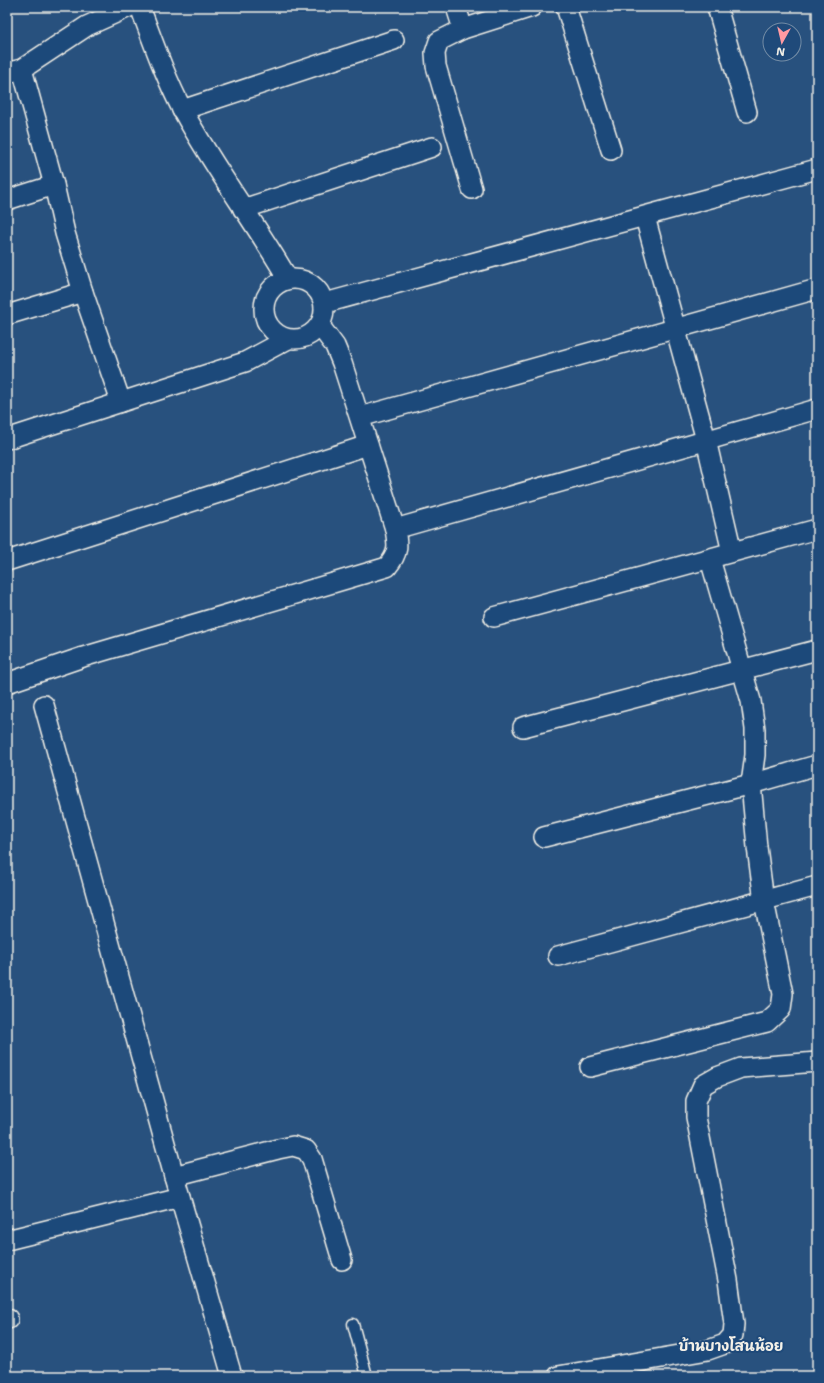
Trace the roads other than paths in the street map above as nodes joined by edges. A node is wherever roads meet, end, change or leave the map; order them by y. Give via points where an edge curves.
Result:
1 (129, 7) edge
2 (140, 7) edge
3 (456, 7) edge
4 (532, 7) edge
5 (566, 7) edge
6 (717, 7) edge
7 (463, 29) junction
8 (394, 40) dead end
9 (14, 71) edge
10 (182, 110) junction
11 (747, 112) dead end
12 (432, 147) dead end
13 (611, 150) dead end
14 (817, 169) edge
15 (54, 185) junction
16 (472, 189) dead end
17 (7, 200) edge
18 (243, 209) junction
19 (645, 217) junction
20 (288, 279) junction
21 (817, 289) edge
22 (83, 292) junction
23 (325, 303) junction
24 (7, 315) edge
25 (320, 326) junction
26 (676, 329) junction
27 (288, 339) junction
28 (121, 402) junction
29 (817, 409) edge
30 (360, 417) junction
31 (7, 439) edge
32 (706, 440) junction
33 (368, 445) junction
34 (395, 528) junction
35 (817, 529) edge
36 (732, 552) junction
37 (710, 559) junction
38 (7, 561) edge
39 (494, 617) dead end
40 (817, 650) edge
41 (743, 670) junction
42 (7, 683) edge
43 (44, 705) dead end
44 (523, 727) dead end
45 (817, 765) edge
46 (751, 784) junction
47 (544, 837) dead end
48 (817, 886) edge
49 (764, 901) junction
50 (558, 956) dead end
51 (817, 1062) edge
52 (590, 1067) dead end
53 (174, 1176) junction
54 (180, 1197) junction
55 (7, 1240) edge
56 (342, 1260) dead end
57 (353, 1324) dead end
58 (232, 1376) edge
59 (367, 1376) edge
60 (558, 1376) edge

1 - 9 street via 87,26
2 - 10 street
3 - 7 street
4 - 7 street
5 - 13 street
6 - 11 street
7 - 16 street via 440,41 434,53
8 - 10 street
9 - 15 street
10 - 18 street
12 - 18 street
14 - 19 street
15 - 17 street
15 - 22 street
18 - 20 street via 270,247
19 - 23 street
19 - 26 street
20 - 23 street via 300,279 312,284 320,292
20 - 27 street via 277,284 269,292 264,303 264,315 277,335
21 - 26 street
22 - 24 street
22 - 28 street
23 - 25 street via 325,315
25 - 27 street via 312,335
25 - 30 street via 337,352
26 - 30 street
26 - 32 street
27 - 28 street via 244,362
28 - 31 street
29 - 32 street
30 - 33 street
32 - 34 street
32 - 36 street
33 - 34 street
33 - 38 street
34 - 42 street via 398,546 395,558 387,567
35 - 36 street
36 - 37 street
37 - 39 street
37 - 41 street
40 - 41 street
41 - 44 street
41 - 46 street via 755,729
43 - 53 street
45 - 46 street
46 - 47 street
46 - 49 street
48 - 49 street
49 - 50 street
49 - 52 street via 783,994 781,1009 775,1016 767,1022
51 - 60 street via 741,1068 703,1085 696,1101 696,1118 728,1280 733,1335 725,1344 708,1350
53 - 54 street
53 - 56 street via 293,1146 306,1150 312,1159
54 - 55 street
54 - 58 street
57 - 59 lane

